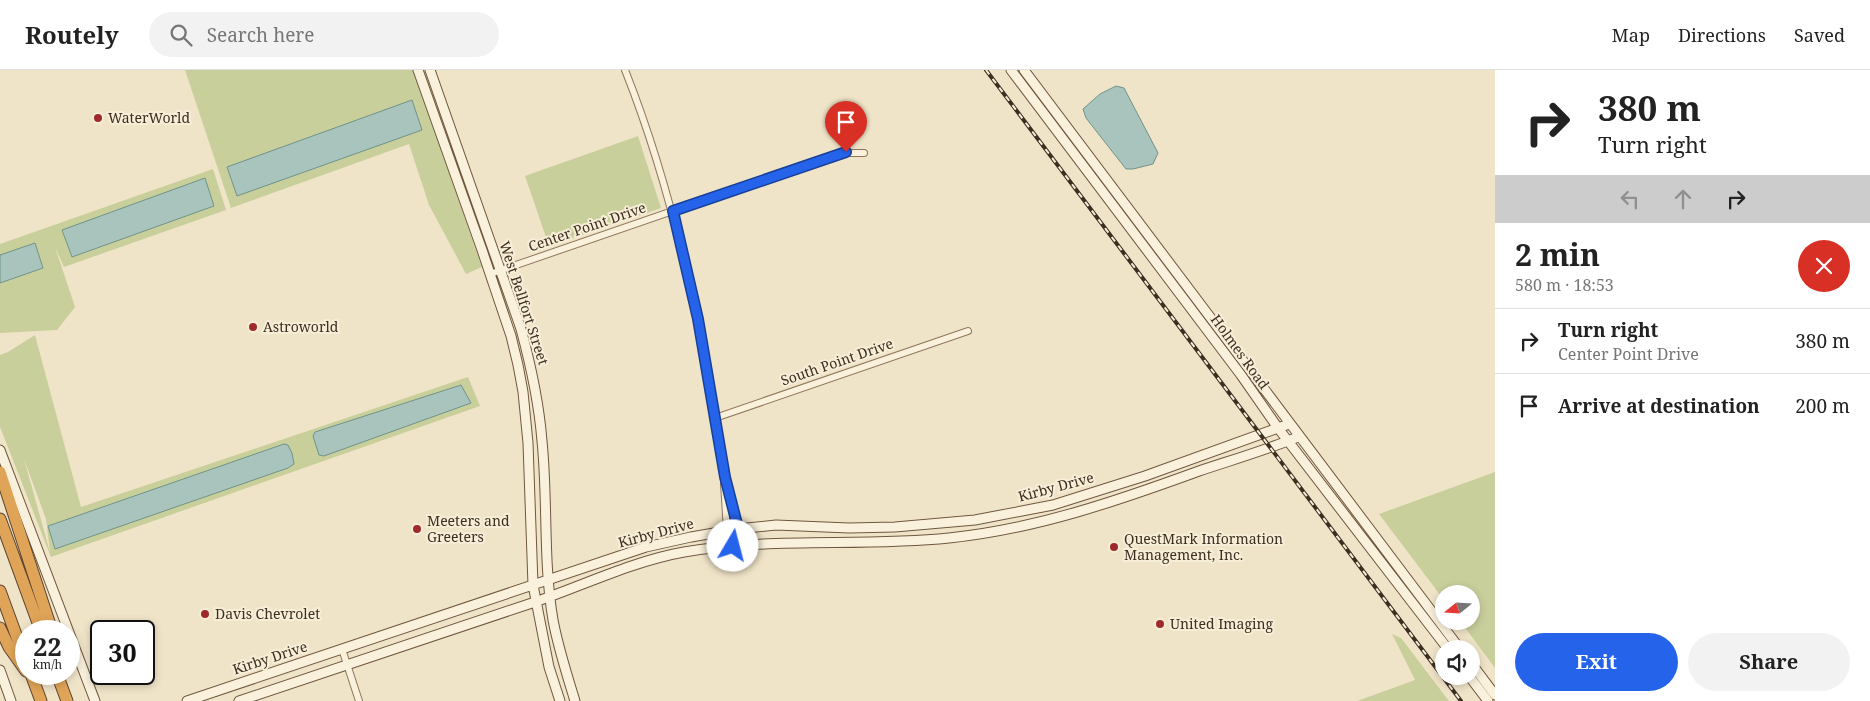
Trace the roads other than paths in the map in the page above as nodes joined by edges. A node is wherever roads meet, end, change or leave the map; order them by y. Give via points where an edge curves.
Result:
1 (418, 70) edge
2 (430, 70) edge
3 (625, 70) edge
4 (1011, 70) edge
5 (1024, 70) edge
6 (1049, 102) junction
7 (1041, 109) junction
8 (864, 153) dead end
9 (673, 211) junction
10 (500, 271) junction
11 (490, 274) junction
12 (1201, 304) junction
13 (1193, 311) junction
14 (968, 331) dead end
15 (715, 418) junction
16 (1289, 424) junction
17 (1278, 428) junction
18 (1298, 436) junction
19 (1288, 441) junction
20 (542, 442) junction
21 (528, 443) junction
22 (0, 450) edge
23 (0, 472) edge
24 (1145, 476) junction
25 (725, 477) junction
26 (1150, 489) junction
27 (1028, 510) junction
28 (0, 519) edge
29 (949, 523) junction
30 (1031, 525) junction
31 (849, 528) junction
32 (738, 529) junction
33 (727, 531) junction
34 (951, 538) junction
35 (850, 544) junction
36 (733, 546) junction
37 (547, 554) junction
38 (572, 572) junction
39 (548, 580) junction
40 (533, 585) junction
41 (0, 591) edge
42 (550, 596) junction
43 (536, 601) junction
44 (37, 620) edge
45 (48, 620) edge
46 (0, 628) edge
47 (15, 632) edge
48 (1441, 640) edge
49 (1453, 640) edge
50 (342, 649) junction
51 (15, 655) edge
52 (347, 665) junction
53 (0, 670) edge
54 (1480, 675) edge
55 (34, 685) edge
56 (61, 685) edge
57 (1476, 685) edge
58 (214, 692) junction
59 (1495, 695) edge
60 (93, 698) edge
61 (67, 700) edge
62 (12, 701) edge
63 (41, 701) edge
64 (187, 701) edge
65 (217, 701) edge
66 (239, 701) edge
67 (359, 701) edge
68 (560, 701) edge
69 (573, 701) edge
70 (1488, 701) edge

1 - 11 main road, West Bellfort Street
2 - 10 main road, West Bellfort Street
3 - 9 street
4 - 7 main road, Holmes Road
5 - 6 main road, Holmes Road
6 - 7 main road
6 - 12 main road, Holmes Road
7 - 13 main road, Holmes Road
8 - 9 street, Center Point Drive via 841,152
9 - 10 street, Center Point Drive
9 - 15 street via 698,319
10 - 11 street, Center Point Drive
10 - 20 main road, West Bellfort Street via 530,363
11 - 21 main road, West Bellfort Street via 518,365
12 - 13 main road
12 - 16 main road, Holmes Road
13 - 17 main road, Holmes Road
14 - 15 street, South Point Drive
15 - 25 street
16 - 17 main road, Kirby Drive
16 - 18 main road, Holmes Road
17 - 19 main road, Holmes Road
17 - 24 main road, Kirby Drive
18 - 19 main road, Kirby Drive
18 - 49 main road, Holmes Road
19 - 26 main road, Kirby Drive
19 - 48 main road, Holmes Road
20 - 21 main road
20 - 37 main road, West Bellfort Street
21 - 40 main road, West Bellfort Street
22 - 60 main road
23 - 45 highway
24 - 26 main road
24 - 27 main road, Kirby Drive
25 - 32 street
25 - 33 street
26 - 30 main road, Kirby Drive via 1093,509
27 - 29 main road, Kirby Drive
27 - 30 main road
28 - 44 highway
29 - 31 main road, Kirby Drive
29 - 34 main road
30 - 34 main road, Kirby Drive
31 - 32 main road, Kirby Drive via 776,525
31 - 35 main road
32 - 33 main road, Kirby Drive
32 - 36 street
33 - 36 street
33 - 38 main road, Kirby Drive via 646,547
34 - 35 main road, Kirby Drive
35 - 36 main road, Kirby Drive
36 - 42 main road, Kirby Drive via 683,553 638,565
37 - 38 main road via 556,570
37 - 39 main road, West Bellfort Street
38 - 39 main road, Kirby Drive
39 - 40 main road, Kirby Drive
39 - 42 main road, West Bellfort Street
40 - 43 main road, West Bellfort Street
40 - 50 main road, Kirby Drive
41 - 47 highway
42 - 43 main road, Kirby Drive
42 - 69 main road, West Bellfort Street via 557,640
43 - 52 main road, Kirby Drive
43 - 68 main road, West Bellfort Street via 549,667
46 - 51 highway
50 - 52 street
50 - 58 main road, Kirby Drive
52 - 66 main road, Kirby Drive
52 - 67 street
53 - 62 main road
54 - 59 main road
55 - 63 highway
56 - 61 highway
57 - 70 main road
58 - 64 main road, Kirby Drive
58 - 65 main road

